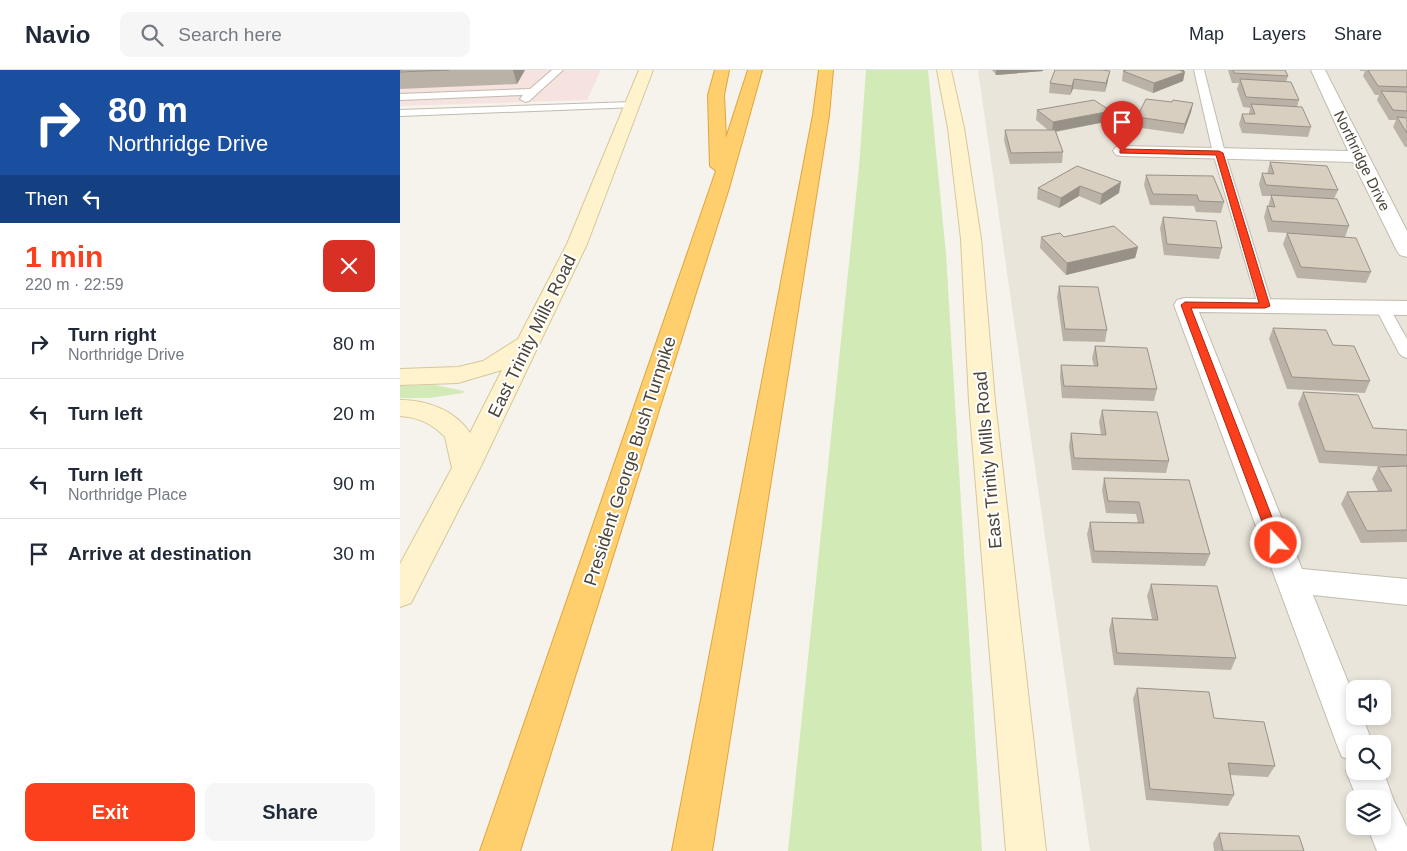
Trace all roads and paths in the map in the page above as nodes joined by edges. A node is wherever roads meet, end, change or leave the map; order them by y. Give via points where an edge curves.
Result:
1 (558, 70) edge
2 (646, 70) edge
3 (722, 70) edge
4 (755, 70) edge
5 (826, 70) edge
6 (944, 70) edge
7 (1200, 70) edge
8 (1318, 70) edge
9 (841, 78) dead end
10 (533, 92) junction
11 (400, 97) edge
12 (632, 105) junction
13 (523, 109) junction
14 (400, 113) edge
15 (820, 115) junction
16 (1122, 152) dead end
17 (1219, 153) junction
18 (1359, 157) junction
19 (720, 188) junction
20 (1407, 251) edge
21 (1265, 306) junction
22 (1394, 307) edge
23 (529, 342) junction
24 (1407, 353) edge
25 (400, 377) edge
26 (400, 408) edge
27 (466, 468) junction
28 (1290, 580) junction
29 (1407, 592) edge
30 (400, 594) edge
31 (1351, 735) edge
32 (1390, 835) edge
33 (502, 842) edge
34 (692, 851) edge
35 (1026, 851) edge
36 (1397, 851) edge

1 - 10 lane
2 - 12 main road, East Trinity Mills Road
3 - 19 highway via 716,95
4 - 19 highway, President George Bush Turnpike
5 - 15 highway
6 - 35 main road, East Trinity Mills Road via 956,128 971,239 983,411
7 - 17 lane
8 - 18 street, Northridge Drive
9 - 15 highway
10 - 11 lane
10 - 13 lane via 521,102
12 - 13 lane
12 - 23 main road, East Trinity Mills Road via 577,244
13 - 14 lane
15 - 34 highway
16 - 17 street
17 - 18 street
17 - 21 lane
18 - 20 street, Northridge Drive
19 - 33 highway, President George Bush Turnpike
21 - 22 street
21 - 28 street via 1185,305
22 - 24 lane
23 - 25 main road via 492,366 458,375
23 - 27 main road, East Trinity Mills Road
26 - 27 main road via 440,417 459,436
27 - 30 main road, East Trinity Mills Road
28 - 29 street
28 - 31 street
32 - 36 street

